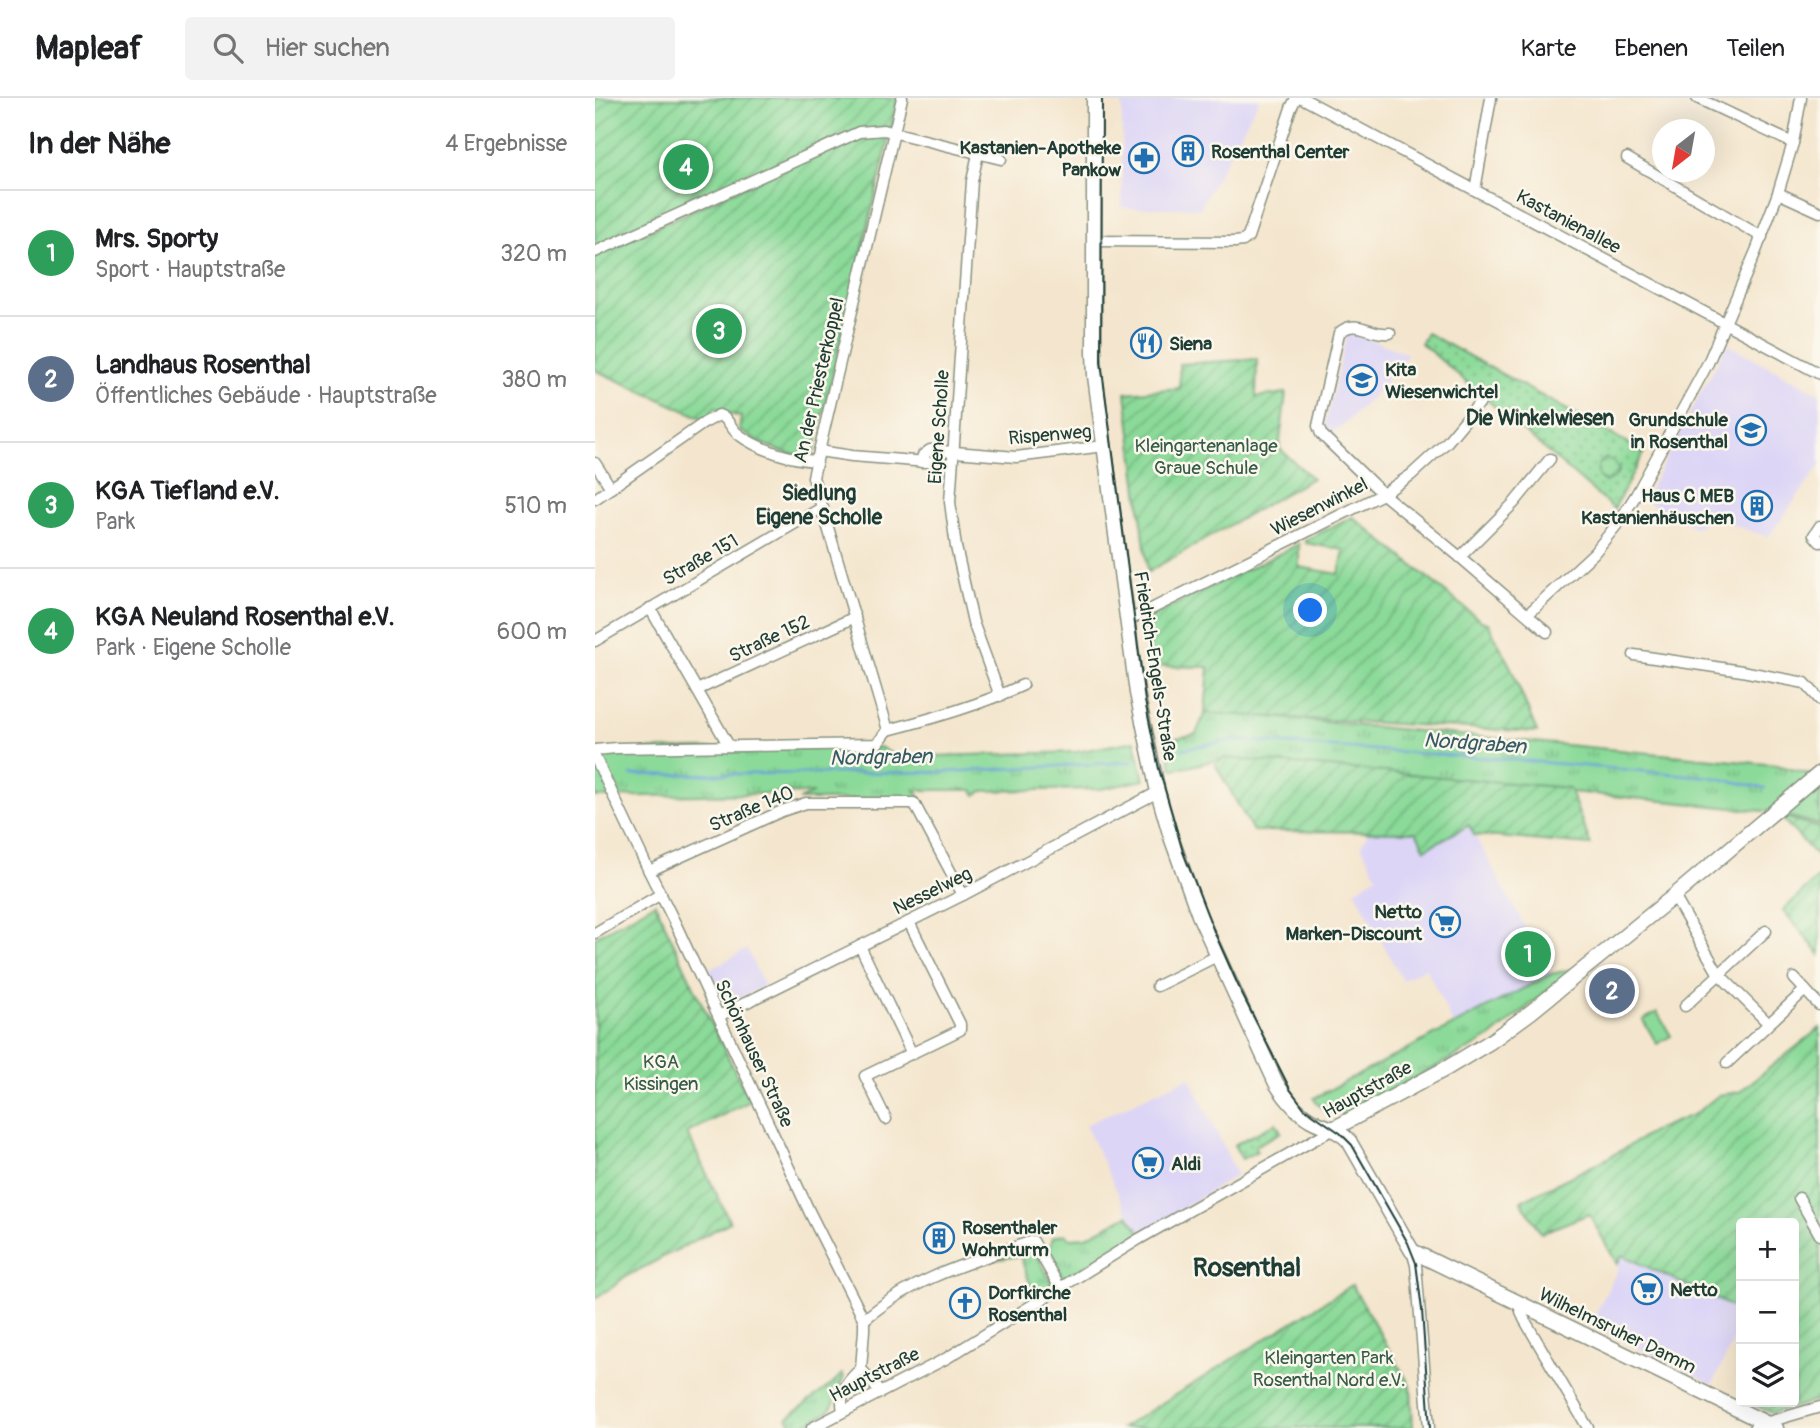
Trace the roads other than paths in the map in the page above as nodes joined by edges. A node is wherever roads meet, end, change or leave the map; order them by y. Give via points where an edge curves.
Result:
1 (902, 98) edge
2 (1094, 98) edge
3 (1296, 98) edge
4 (1302, 98) edge
5 (1491, 98) edge
6 (1697, 98) edge
7 (1801, 98) edge
8 (894, 133) junction
9 (1793, 143) junction
10 (978, 154) junction
11 (1001, 159) dead end
12 (1626, 159) dead end
13 (1475, 190) junction
14 (1778, 193) junction
15 (1820, 212) edge
16 (1762, 237) junction
17 (1093, 241) junction
18 (595, 252) edge
19 (1726, 323) junction
20 (1390, 333) dead end
21 (1820, 374) edge
22 (1481, 401) dead end
23 (1104, 446) junction
24 (817, 456) junction
25 (953, 458) junction
26 (1550, 459) dead end
27 (595, 463) edge
28 (611, 488) junction
29 (1383, 494) junction
30 (595, 499) edge
31 (823, 507) junction
32 (1820, 526) edge
33 (1820, 542) edge
34 (1460, 557) junction
35 (650, 608) junction
36 (1528, 614) junction
37 (855, 617) junction
38 (1127, 621) junction
39 (1547, 632) dead end
40 (595, 641) edge
41 (1634, 655) dead end
42 (1024, 685) dead end
43 (697, 690) junction
44 (1000, 696) junction
45 (1820, 700) edge
46 (888, 730) junction
47 (729, 746) junction
48 (595, 750) edge
49 (595, 757) edge
50 (1820, 773) edge
51 (1158, 792) junction
52 (649, 871) junction
53 (661, 894) junction
54 (963, 895) junction
55 (1674, 896) junction
56 (909, 922) junction
57 (1766, 931) dead end
58 (595, 933) edge
59 (860, 946) junction
60 (1217, 956) junction
61 (1718, 974) junction
62 (1794, 978) dead end
63 (1157, 986) dead end
64 (1804, 990) junction
65 (1819, 1005) edge
66 (1685, 1006) dead end
67 (719, 1016) junction
68 (1768, 1023) junction
69 (912, 1054) junction
70 (1727, 1063) dead end
71 (886, 1119) dead end
72 (1333, 1129) junction
73 (1799, 1198) dead end
74 (1820, 1235) edge
75 (1412, 1251) junction
76 (1060, 1288) junction
77 (1518, 1303) junction
78 (863, 1320) junction
79 (861, 1366) junction
80 (879, 1392) junction
81 (1820, 1407) edge
82 (843, 1411) junction
83 (1765, 1426) edge
84 (812, 1428) edge
85 (1429, 1428) edge
86 (1588, 1428) edge

1 - 8 street, An der Priesterkoppel
2 - 17 main road, Friedrich-Engels-Straße
3 - 17 street via 1243,241
4 - 13 street, Kastanienallee
5 - 13 street
6 - 9 street
7 - 9 street
8 - 10 street
8 - 18 street via 859,132
8 - 24 street, An der Priesterkoppel
9 - 14 street
10 - 11 street
10 - 25 street, Eigene Scholle via 972,181
12 - 16 street
13 - 19 street, Kastanienallee
14 - 15 street
14 - 16 street
16 - 19 street
17 - 23 main road, Friedrich-Engels-Straße via 1094,353
19 - 21 street, Kastanienallee
19 - 36 street via 1619,522 1594,553
20 - 29 street, Wiesenwinkel via 1382,335 1357,326 1339,333 1318,426 1327,441
22 - 29 street via 1447,442
23 - 25 street, Rispenweg via 1016,457
23 - 38 main road, Friedrich-Engels-Straße
24 - 25 street, Rispenweg via 921,462 930,450
24 - 28 street, Rispenweg via 786,457 736,433 719,415
24 - 31 street, An der Priesterkoppel via 813,477
25 - 44 street, Eigene Scholle via 950,502 956,548 973,622
26 - 34 street
27 - 28 street
28 - 30 street
29 - 34 street
29 - 38 street, Wiesenwinkel
31 - 35 street, Straße 151
31 - 37 street, An der Priesterkoppel
32 - 33 street via 1814,535
34 - 36 street
35 - 40 street, Straße 151
35 - 43 street
36 - 39 street
37 - 43 street, Straße 152
37 - 46 street, An der Priesterkoppel
38 - 51 main road, Friedrich-Engels-Straße
41 - 45 street via 1805,683
42 - 44 street
43 - 47 street
44 - 46 street
46 - 47 street via 877,744
47 - 48 street
49 - 52 street, Schönhauser Straße
50 - 55 main road, Hauptstraße
51 - 54 street, Nesselweg
51 - 60 main road, Friedrich-Engels-Straße
52 - 53 street, Schönhauser Straße
52 - 54 street, Straße 140 via 806,803 914,803
53 - 58 street
53 - 67 street, Schönhauser Straße
54 - 56 street, Nesselweg
55 - 61 street
55 - 72 main road, Hauptstraße via 1490,1042
56 - 59 street, Nesselweg
56 - 69 street via 960,1024 956,1033
57 - 61 street
59 - 67 street, Nesselweg
59 - 69 street
60 - 63 street
60 - 72 main road, Friedrich-Engels-Straße via 1281,1092 1308,1118
61 - 66 street
61 - 68 street
62 - 64 street
64 - 65 street
64 - 68 street
67 - 78 street, Schönhauser Straße
68 - 70 street
69 - 71 street via 865,1076
72 - 75 main road via 1349,1140
72 - 76 street, Hauptstraße
73 - 74 street
75 - 77 main road, Wilhelmsruher Damm
75 - 85 street
76 - 78 street via 1033,1241 929,1278
76 - 80 street, Hauptstraße via 947,1358
77 - 83 main road, Wilhelmsruher Damm
77 - 86 street, Wilhelmsruher Damm
78 - 79 street, Schönhauser Straße
79 - 80 street
79 - 82 street via 842,1393
80 - 82 street, Hauptstraße
81 - 83 street
82 - 84 street, Hauptstraße

